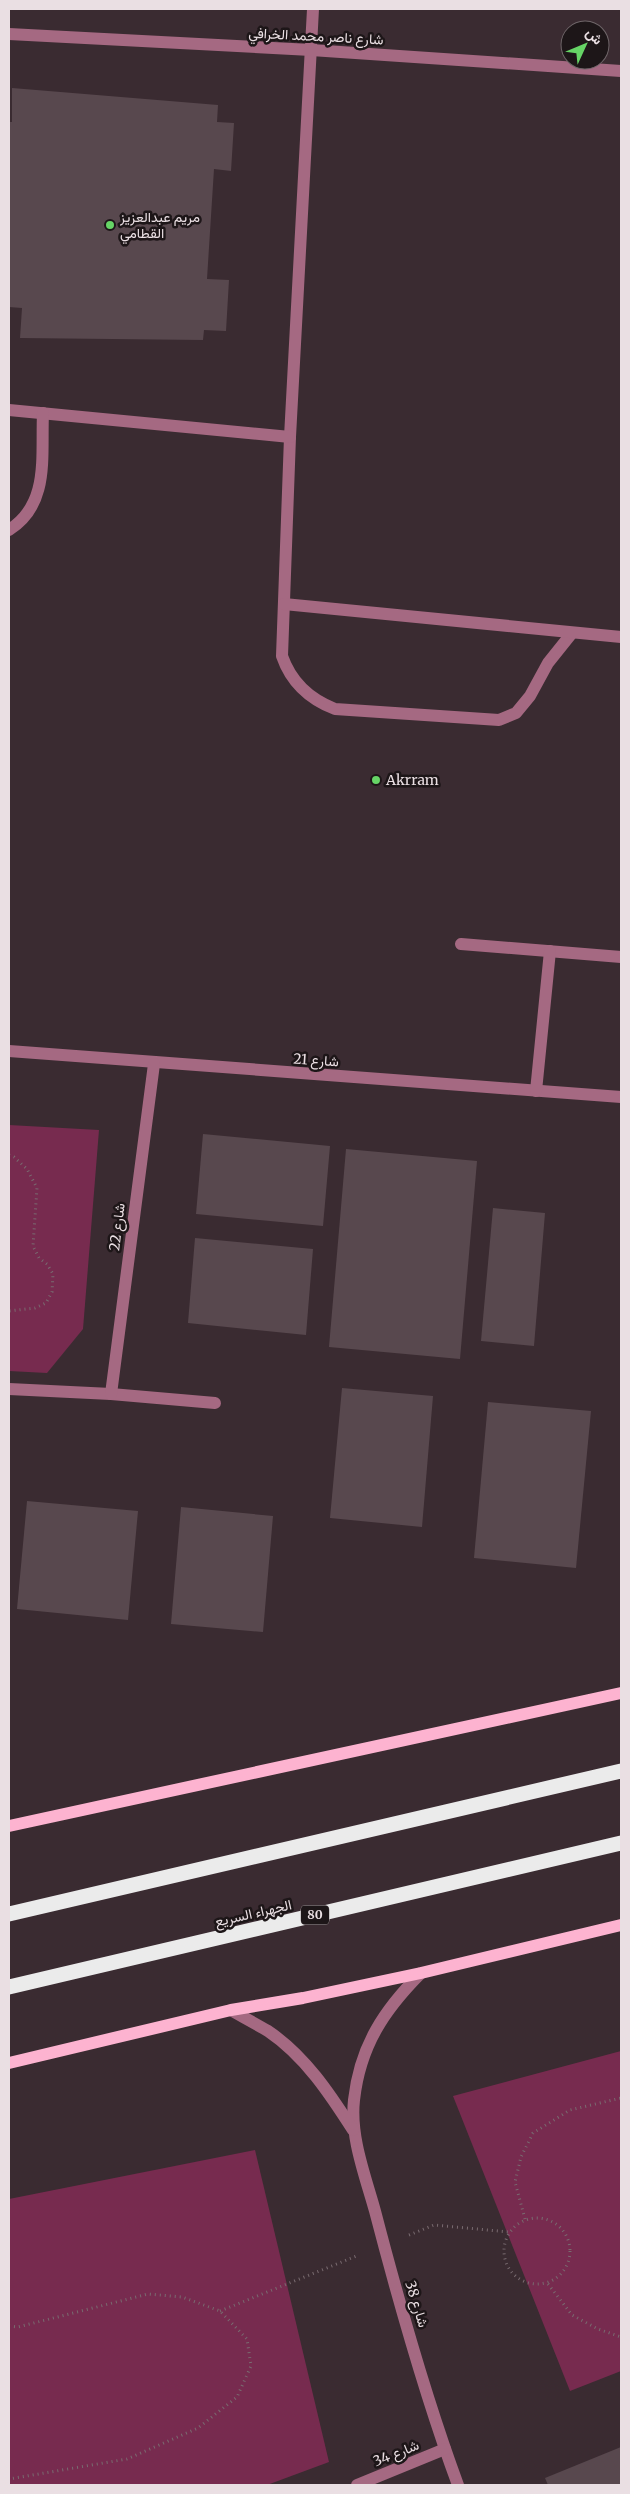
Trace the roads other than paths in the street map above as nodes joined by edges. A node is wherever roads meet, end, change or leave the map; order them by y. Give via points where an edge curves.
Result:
1 (313, 9) edge
2 (9, 34) edge
3 (310, 50) junction
4 (621, 71) edge
5 (9, 410) edge
6 (43, 413) junction
7 (290, 437) junction
8 (9, 530) edge
9 (284, 604) junction
10 (572, 633) junction
11 (621, 637) edge
12 (461, 944) dead end
13 (550, 951) junction
14 (621, 957) edge
15 (9, 1051) edge
16 (154, 1064) junction
17 (536, 1091) junction
18 (621, 1097) edge
19 (9, 1390) edge
20 (110, 1394) junction
21 (215, 1402) dead end
22 (621, 1693) edge
23 (621, 1771) edge
24 (9, 1826) edge
25 (621, 1843) edge
26 (9, 1914) edge
27 (621, 1926) edge
28 (422, 1973) junction
29 (9, 1987) edge
30 (231, 2010) junction
31 (9, 2063) edge
32 (354, 2130) junction
33 (445, 2449) junction
34 (358, 2485) edge
35 (458, 2485) edge

1 - 3 street
2 - 3 street, شارع ناصر محمد الخرافي
3 - 4 street, شارع ناصر محمد الخرافي
3 - 7 street
5 - 6 street
6 - 7 street
6 - 8 street via 39,493 24,521
7 - 9 street
9 - 10 street
9 - 10 street via 282,656 287,671 318,702 335,709 499,720 516,713
10 - 11 street
12 - 13 street
13 - 14 street
13 - 17 street
15 - 16 street, شارع 21
16 - 17 street, شارع 21
16 - 20 street, شارع 22
17 - 18 street, شارع 21
19 - 20 street
20 - 21 street
22 - 24 main road
23 - 26 highway
25 - 29 highway, الجهراء السريع / 80
27 - 28 main road
28 - 30 main road
28 - 32 street, شارع 38 via 381,2019 368,2045 354,2101
30 - 31 main road
30 - 32 street, شارع 38 via 269,2032 301,2060 330,2093
32 - 33 street, شارع 38 via 384,2245
33 - 34 street, شارع 34
33 - 35 street, شارع 38

